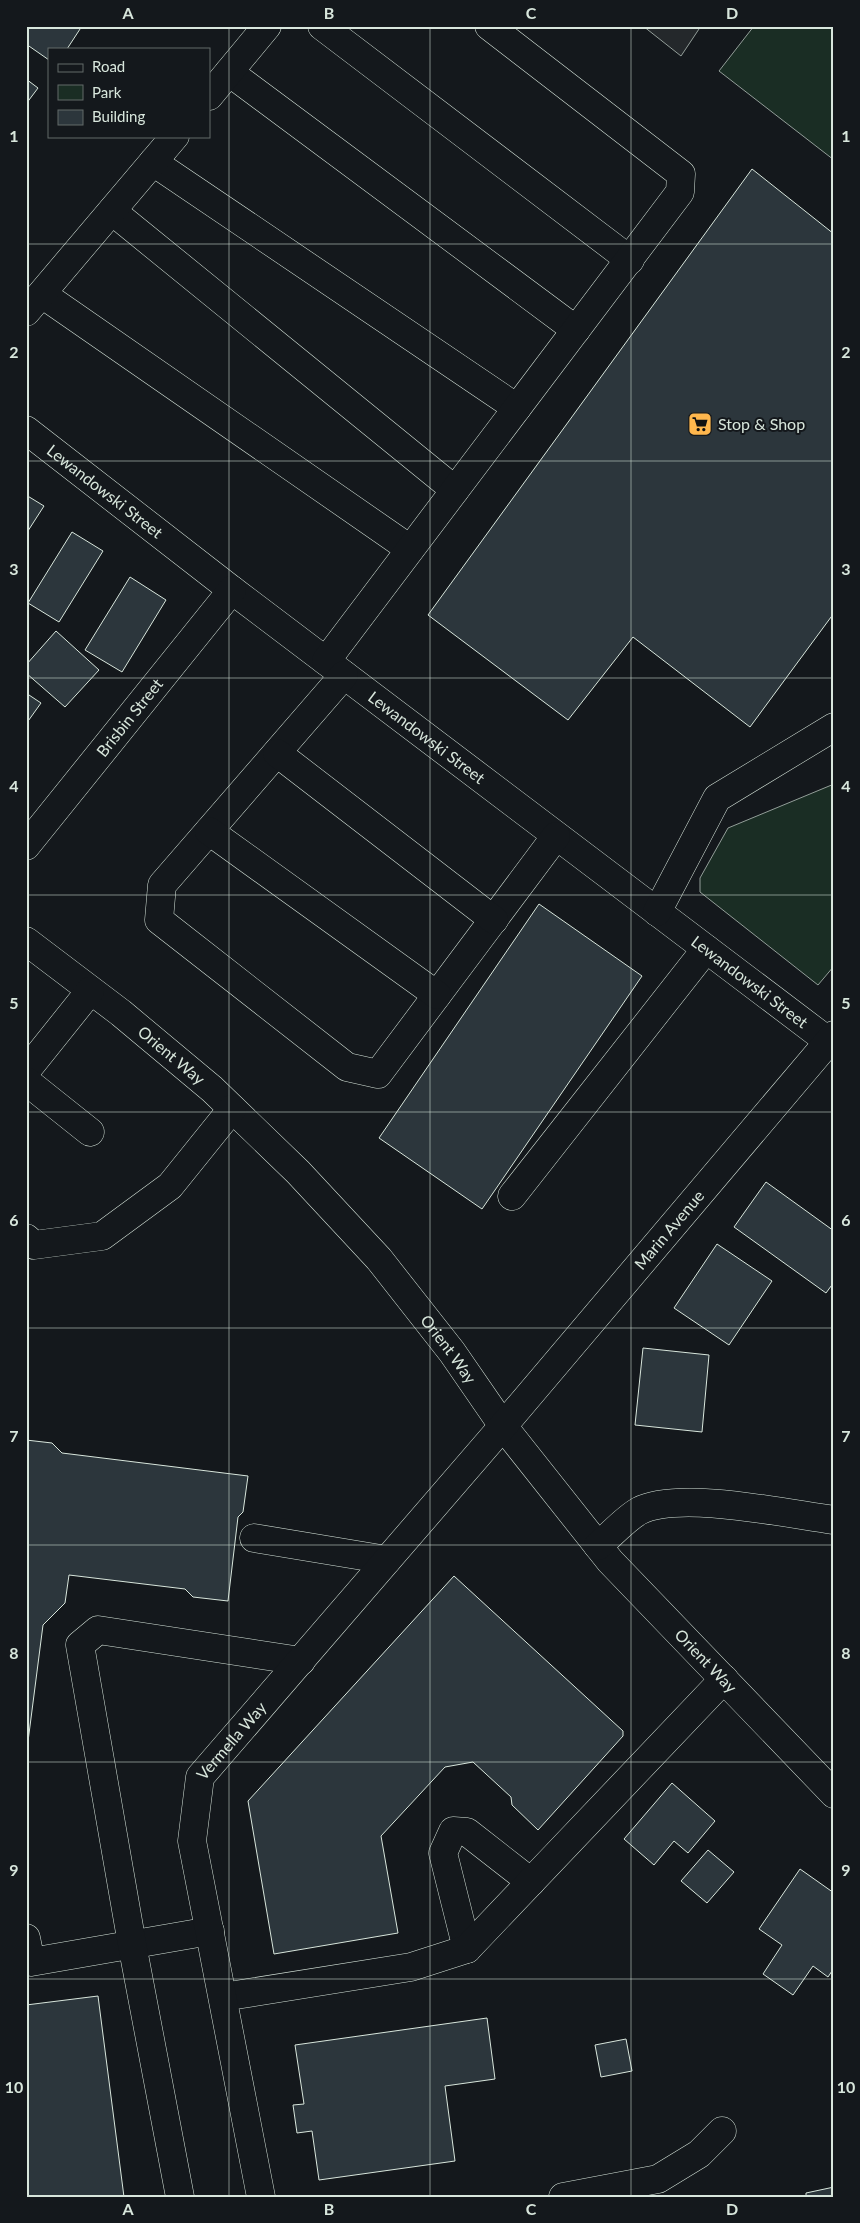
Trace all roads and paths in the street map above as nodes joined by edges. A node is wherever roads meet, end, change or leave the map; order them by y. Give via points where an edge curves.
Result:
1 (268, 26) edge
2 (322, 26) edge
3 (489, 26) edge
4 (229, 72) junction
5 (210, 95) edge
6 (173, 138) edge
7 (153, 162) junction
8 (112, 211) junction
9 (630, 260) junction
10 (34, 303) edge
11 (576, 330) junction
12 (518, 408) junction
13 (26, 430) edge
14 (455, 490) junction
15 (410, 549) junction
16 (232, 590) junction
17 (335, 668) junction
18 (834, 727) edge
19 (277, 753) junction
20 (209, 831) junction
21 (556, 836) junction
22 (26, 846) edge
23 (657, 912) junction
24 (494, 920) junction
25 (26, 941) edge
26 (706, 949) junction
27 (90, 991) junction
28 (437, 995) junction
29 (831, 1038) edge
30 (26, 1071) edge
31 (26, 1081) edge
32 (232, 1109) junction
33 (90, 1132) dead end
34 (512, 1196) dead end
35 (26, 1238) edge
36 (503, 1426) junction
37 (834, 1520) edge
38 (254, 1538) dead end
39 (598, 1546) junction
40 (387, 1560) junction
41 (301, 1660) junction
42 (724, 1679) junction
43 (834, 1794) edge
44 (531, 1882) junction
45 (210, 1931) junction
46 (26, 1938) edge
47 (132, 1944) junction
48 (467, 1949) junction
49 (223, 1997) junction
50 (722, 2131) dead end
51 (659, 2188) edge
52 (180, 2197) edge
53 (261, 2197) edge
54 (563, 2197) edge

1 - 4 street
2 - 9 street
3 - 9 street via 681,174 680,192
4 - 5 street
4 - 11 street
6 - 7 street
7 - 8 street
7 - 12 street
8 - 10 street
8 - 14 street
9 - 11 street
10 - 15 street
11 - 12 street
12 - 14 street
13 - 16 street, Lewandowski Street
14 - 15 street
15 - 17 street
16 - 17 street, Lewandowski Street
16 - 22 street, Brisbin Street
17 - 19 street
17 - 21 street, Lewandowski Street
18 - 23 street via 717,798
19 - 20 street
19 - 24 street
20 - 28 street
20 - 28 street via 162,885 159,920 347,1067 378,1074
21 - 23 street, Lewandowski Street
21 - 24 street
23 - 26 street, Lewandowski Street
24 - 28 street
25 - 27 street, Orient Way
26 - 29 street, Lewandowski Street
26 - 34 street
27 - 30 street
27 - 32 street, Orient Way
29 - 36 street, Marin Avenue
31 - 33 street
32 - 35 street via 170,1186 102,1236 34,1245
32 - 36 street, Orient Way via 298,1172 378,1259 452,1352
36 - 39 street, Orient Way
36 - 40 street, Vermella Way
37 - 39 street via 716,1503 661,1503 639,1511
38 - 40 street
39 - 42 street, Orient Way
40 - 41 street, Vermella Way
41 - 45 street, Vermella Way via 200,1778 192,1841
41 - 47 street via 98,1630 80,1645
42 - 43 street, Orient Way
42 - 44 street
44 - 48 street
44 - 48 street via 467,1832 452,1831 444,1853
45 - 47 street
45 - 49 street, Vermella Way
46 - 47 street via 31,1962
47 - 52 street
48 - 49 street via 411,1967
49 - 53 street, Vermella Way
50 - 51 street
51 - 54 street

